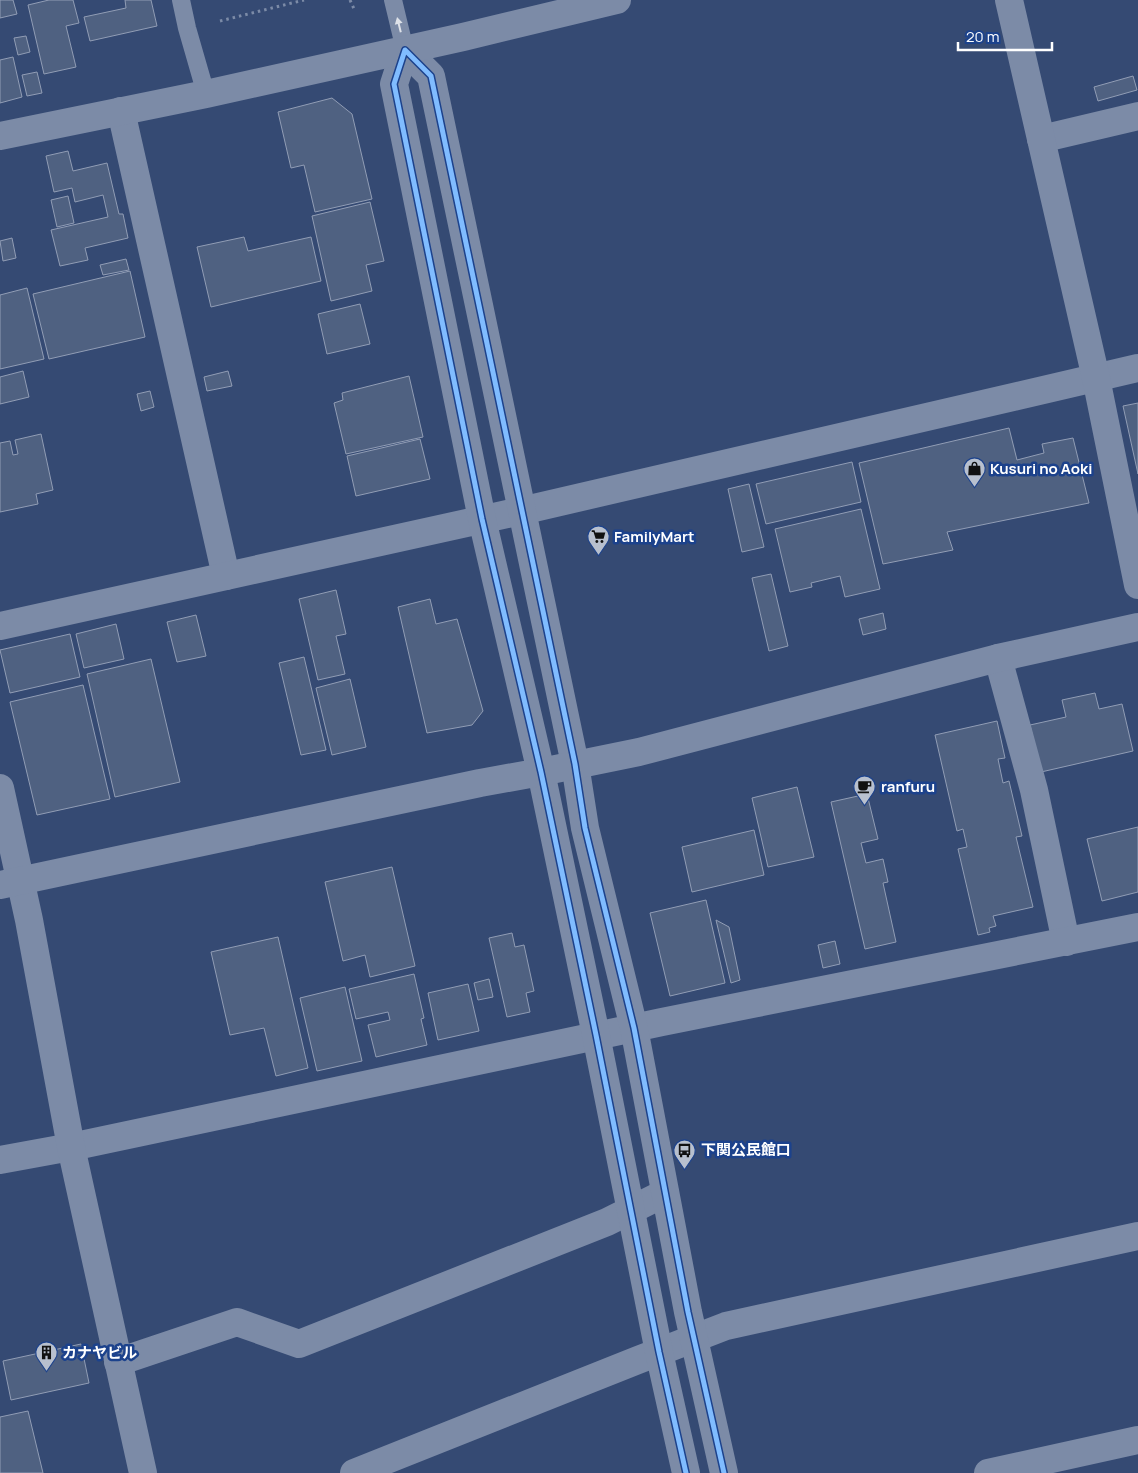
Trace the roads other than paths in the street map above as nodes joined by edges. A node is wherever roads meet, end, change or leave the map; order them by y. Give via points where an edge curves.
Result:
1 (181, 0) edge
2 (193, 0) edge
3 (394, 0) edge
4 (1009, 0) edge
5 (603, 2) edge
6 (405, 50) junction
7 (206, 94) junction
8 (121, 111) junction
9 (1138, 116) edge
10 (0, 136) edge
11 (1040, 139) junction
12 (1138, 368) edge
13 (1096, 378) junction
14 (521, 511) junction
15 (482, 519) junction
16 (226, 576) junction
17 (1138, 585) edge
18 (0, 626) edge
19 (1138, 626) edge
20 (998, 658) junction
21 (575, 764) junction
22 (541, 772) junction
23 (0, 788) edge
24 (10, 882) edge
25 (1138, 927) edge
26 (1066, 942) junction
27 (634, 1028) junction
28 (596, 1036) junction
29 (71, 1146) junction
30 (0, 1160) edge
31 (665, 1193) junction
32 (631, 1211) junction
33 (1138, 1236) edge
34 (694, 1338) junction
35 (659, 1352) junction
36 (118, 1362) junction
37 (1138, 1440) edge
38 (143, 1473) edge
39 (354, 1473) edge
40 (686, 1473) edge
41 (724, 1473) edge
42 (988, 1473) edge

1 - 7 lane
2 - 7 lane
6 -> 3 lane
4 - 11 street
5 - 6 street
6 - 7 street
6 - 14 street via 431,76
6 - 15 street via 394,84
7 - 8 street
8 - 10 street
8 - 16 street
9 - 11 street
11 - 13 street
12 - 13 street
13 - 14 street
13 - 17 street
14 - 15 street
14 - 21 street
15 - 16 street
15 - 22 street
16 - 18 street
19 - 20 street
20 - 21 street via 639,752
20 - 26 street via 1034,790
21 - 22 street
21 - 27 street via 586,828
22 - 24 street
22 - 28 street
23 - 24 street
24 - 29 street
25 - 26 street
26 - 27 street
27 - 28 street
27 - 31 street
28 - 29 street
28 - 32 street
29 - 30 street
29 - 36 street
31 - 32 street
31 - 34 street
32 - 35 street
32 - 36 street via 299,1344 237,1322
33 - 34 street via 726,1326
34 - 35 street
34 - 41 street
35 - 39 street
35 - 40 street
36 - 38 street
37 - 42 street

